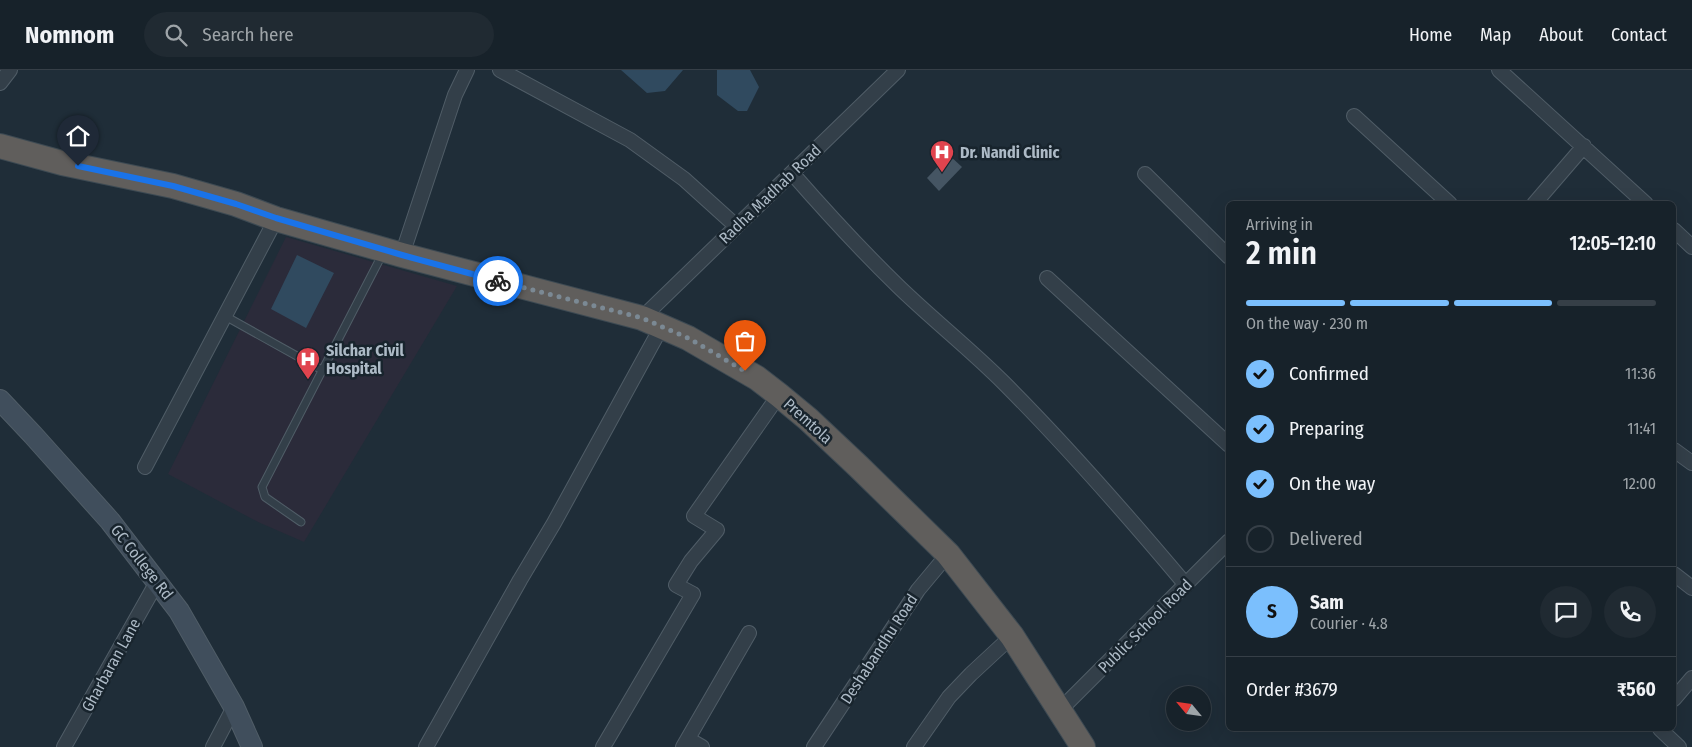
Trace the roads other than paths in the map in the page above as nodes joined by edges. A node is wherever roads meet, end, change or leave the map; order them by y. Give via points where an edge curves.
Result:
1 (10, 70) edge
2 (467, 70) edge
3 (500, 70) edge
4 (898, 70) edge
5 (1499, 70) edge
6 (0, 83) edge
7 (1354, 116) dead end
8 (0, 146) edge
9 (1584, 146) junction
10 (792, 173) junction
11 (1145, 174) dead end
12 (1447, 201) edge
13 (1537, 201) edge
14 (1643, 201) edge
15 (276, 218) junction
16 (736, 226) junction
17 (1676, 232) edge
18 (1692, 247) edge
19 (393, 253) junction
20 (1226, 255) edge
21 (1047, 278) dead end
22 (225, 316) junction
23 (652, 322) junction
24 (322, 370) junction
25 (778, 395) junction
26 (0, 400) edge
27 (1226, 442) edge
28 (1676, 451) edge
29 (1692, 463) edge
30 (145, 467) dead end
31 (301, 522) dead end
32 (1226, 544) edge
33 (948, 554) junction
34 (1676, 576) edge
35 (157, 582) junction
36 (1186, 585) junction
37 (1692, 588) edge
38 (749, 633) dead end
39 (1012, 636) junction
40 (1692, 678) edge
41 (1676, 697) edge
42 (234, 708) junction
43 (1060, 710) junction
44 (1662, 731) edge
45 (685, 743) edge
46 (64, 747) edge
47 (213, 747) edge
48 (252, 747) edge
49 (426, 747) edge
50 (603, 747) edge
51 (702, 747) edge
52 (814, 747) edge
53 (914, 747) edge
54 (1083, 747) edge
55 (1679, 747) edge

1 - 6 street
2 - 19 street
3 - 16 street via 630,140 684,179
4 - 10 street, Radha Madhab Road
5 - 9 street
7 - 12 street
8 - 15 highway, Premtola via 62,163 173,186
9 - 13 street
9 - 14 street
10 - 16 street, Radha Madhab Road
10 - 36 street via 898,287 1010,390
11 - 20 street
15 - 19 highway, Premtola
15 - 22 street
16 - 23 street, Radha Madhab Road
17 - 18 street
19 - 23 highway, Premtola
19 - 24 lane
21 - 27 street
22 - 24 lane
22 - 30 street
23 - 25 highway, Premtola via 688,338 757,378
23 - 49 street, Radha Madhab Road via 554,523
24 - 31 lane via 262,487 265,497
25 - 33 highway, Premtola
25 - 50 street via 694,516 717,530 676,585 693,594
26 - 35 main road, GC College Rd via 110,521
28 - 29 street
32 - 36 street, Public School Road
33 - 39 highway, Premtola
33 - 52 street, Deshabandhu Road via 918,590
34 - 37 street
35 - 42 main road, GC College Rd via 179,610
35 - 46 street, Gharbaran Lane
36 - 43 street, Public School Road
38 - 45 street
39 - 43 highway, Premtola
39 - 53 street via 949,698
40 - 41 street
42 - 47 street
42 - 48 main road, GC College Rd
43 - 54 highway, Premtola
44 - 55 street
45 - 51 street

